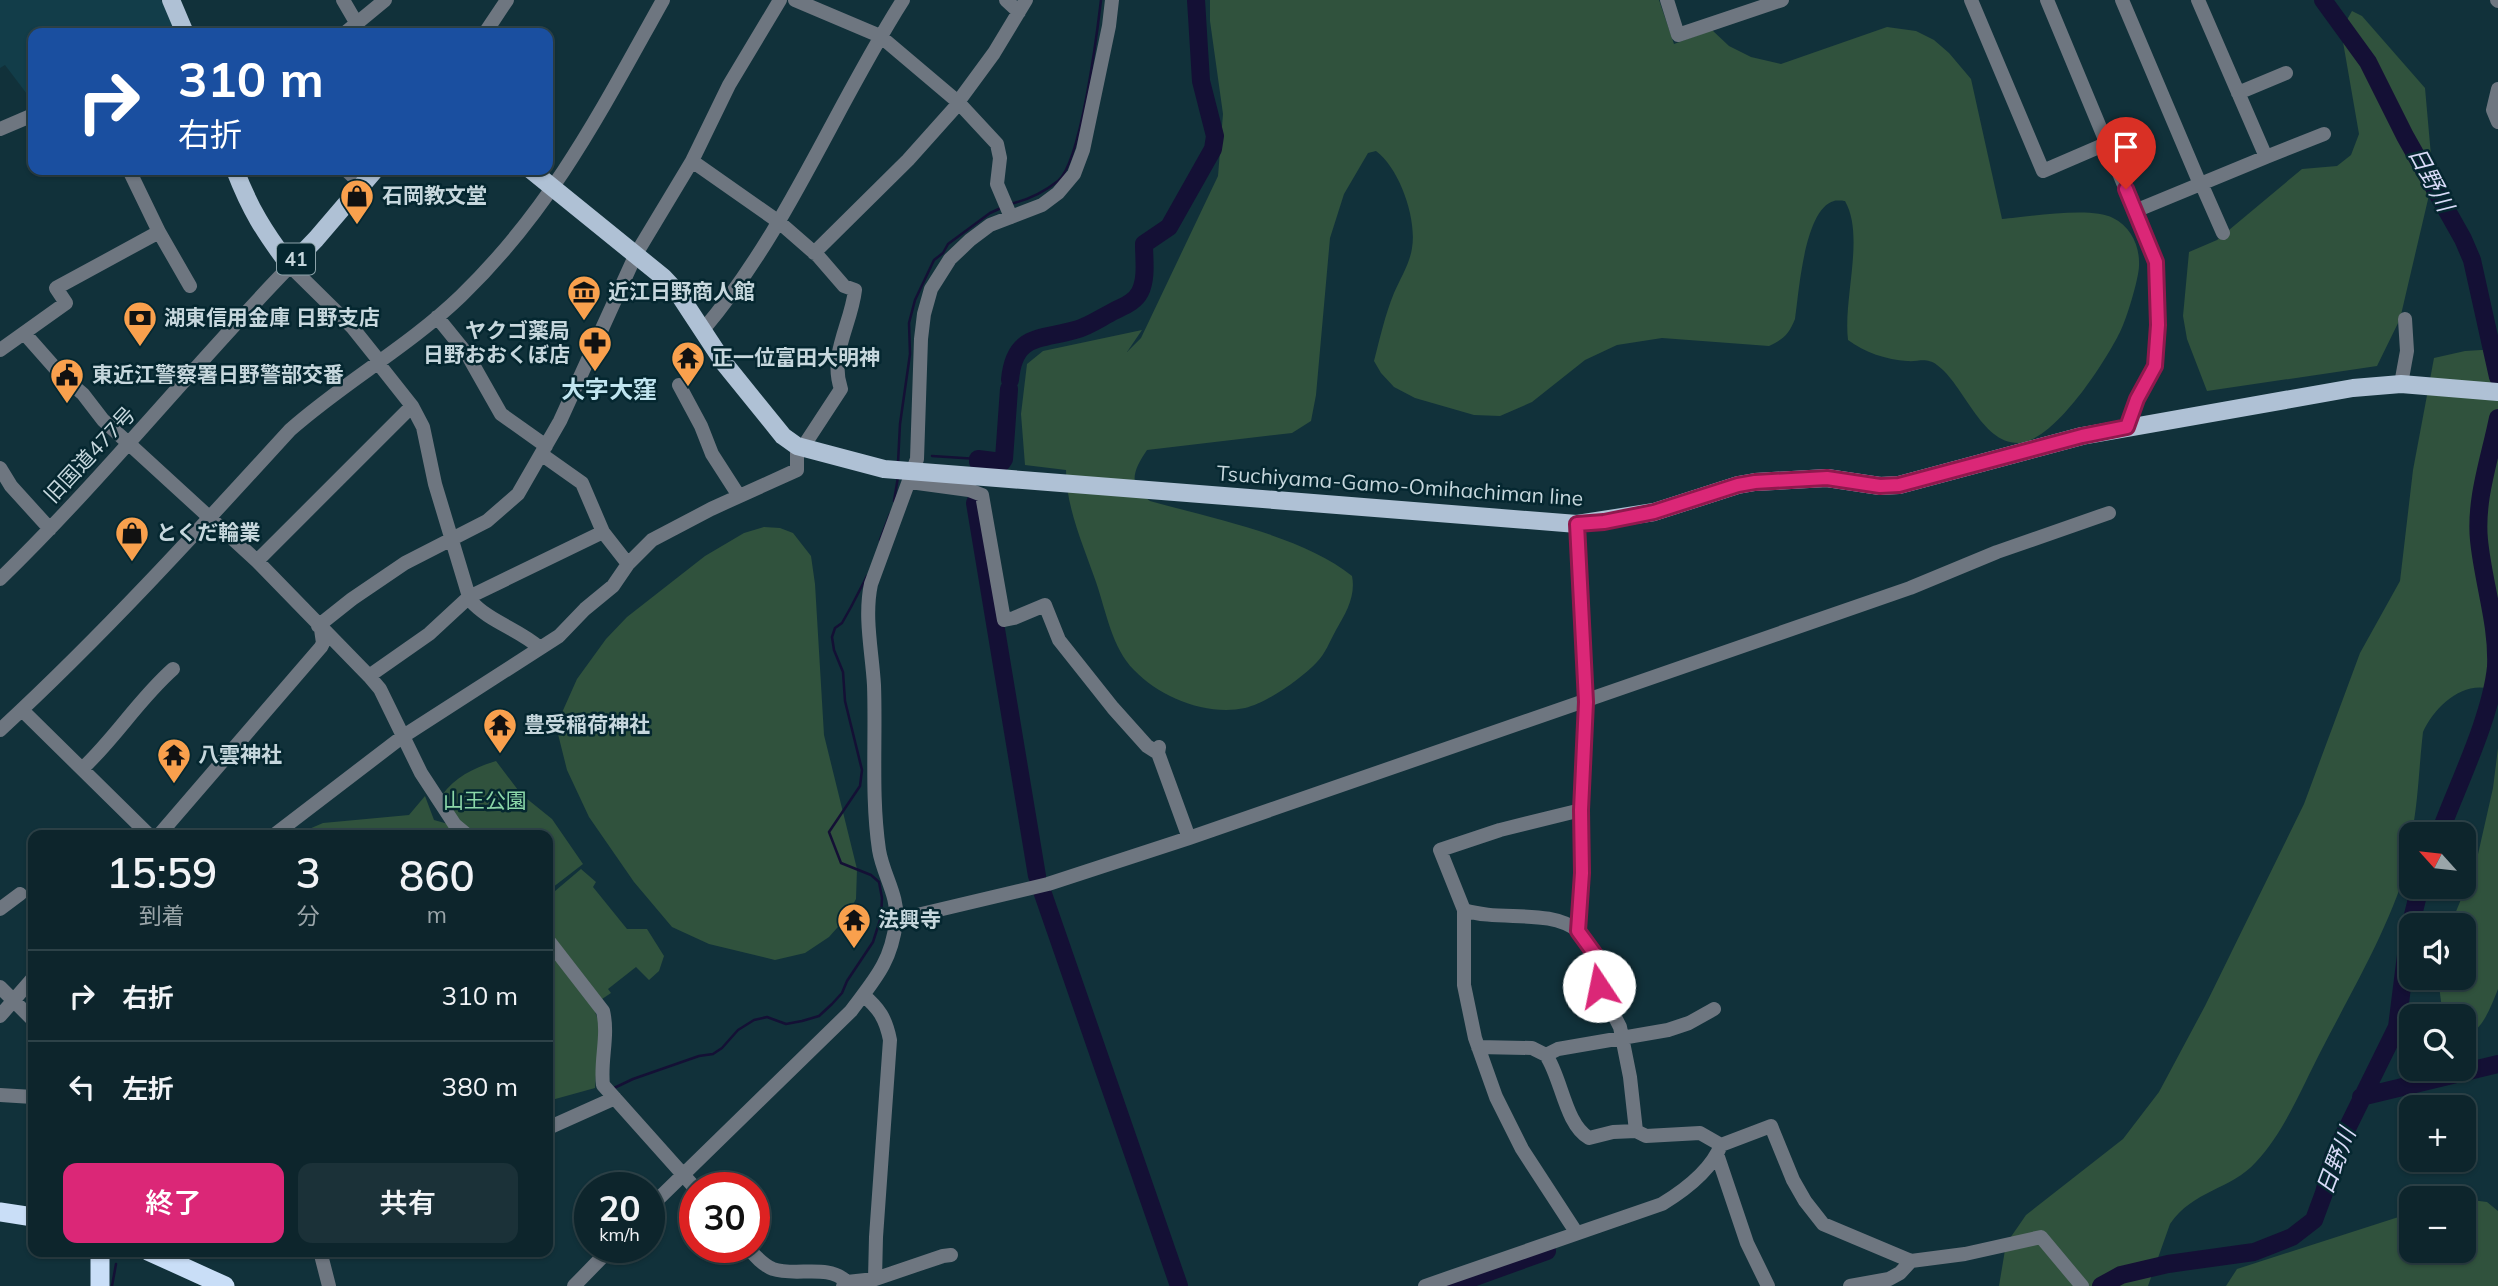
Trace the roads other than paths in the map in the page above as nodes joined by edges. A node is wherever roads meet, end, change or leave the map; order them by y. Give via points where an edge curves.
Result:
1 (172, 0) edge
2 (343, 0) edge
3 (385, 0) edge
4 (507, 0) edge
5 (663, 0) edge
6 (780, 0) edge
7 (795, 0) edge
8 (903, 0) edge
9 (1006, 0) edge
10 (1112, 0) edge
11 (1667, 0) edge
12 (1782, 0) edge
13 (1971, 0) edge
14 (2047, 0) edge
15 (2122, 0) edge
16 (2198, 0) edge
17 (1022, 6) edge
18 (183, 28) edge
19 (351, 28) edge
20 (352, 28) edge
21 (488, 28) edge
22 (880, 36) junction
23 (2286, 73) dead end
24 (2498, 89) edge
25 (2238, 93) junction
26 (959, 103) junction
27 (28, 117) edge
28 (2498, 122) edge
29 (0, 129) edge
30 (2285, 131) dead end
31 (2323, 134) dead end
32 (2108, 143) junction
33 (2292, 146) junction
34 (2266, 157) junction
35 (692, 161) junction
36 (131, 175) edge
37 (237, 175) edge
38 (351, 175) edge
39 (371, 175) edge
40 (537, 175) edge
41 (2201, 183) junction
42 (362, 185) junction
43 (554, 188) junction
44 (1008, 210) junction
45 (2135, 211) junction
46 (779, 222) junction
47 (159, 232) junction
48 (2223, 233) dead end
49 (814, 253) junction
50 (636, 254) junction
51 (290, 266) junction
52 (190, 286) dead end
53 (437, 317) junction
54 (2405, 319) dead end
55 (704, 330) junction
56 (25, 334) junction
57 (0, 350) edge
58 (379, 363) junction
59 (2401, 384) junction
60 (679, 385) dead end
61 (2498, 392) edge
62 (412, 406) junction
63 (2127, 427) junction
64 (130, 444) junction
65 (800, 446) junction
66 (544, 450) junction
67 (0, 468) edge
68 (910, 475) junction
69 (739, 496) junction
70 (2109, 513) dead end
71 (212, 518) junction
72 (1577, 524) junction
73 (50, 529) junction
74 (603, 532) junction
75 (451, 537) junction
76 (257, 561) junction
77 (628, 564) junction
78 (1, 576) edge
79 (469, 597) junction
80 (320, 627) junction
81 (540, 648) junction
82 (173, 669) dead end
83 (369, 676) junction
84 (1586, 702) junction
85 (22, 710) junction
86 (0, 730) edge
87 (402, 737) junction
88 (83, 768) junction
89 (1581, 810) junction
90 (144, 830) edge
91 (163, 830) edge
92 (281, 830) edge
93 (461, 830) edge
94 (1189, 838) junction
95 (20, 894) dead end
96 (0, 909) edge
97 (1464, 910) junction
98 (897, 920) junction
99 (1578, 931) junction
100 (553, 946) edge
101 (28, 984) edge
102 (0, 987) edge
103 (863, 995) junction
104 (13, 1000) junction
105 (1714, 1009) dead end
106 (28, 1015) edge
107 (0, 1016) edge
108 (1623, 1036) junction
109 (1478, 1047) junction
110 (1546, 1055) junction
111 (611, 1093) junction
112 (0, 1095) edge
113 (28, 1097) edge
114 (553, 1125) edge
115 (1636, 1131) junction
116 (1719, 1149) junction
117 (681, 1172) edge
118 (685, 1172) edge
119 (679, 1178) edge
120 (665, 1193) edge
121 (0, 1212) edge
122 (28, 1216) edge
123 (1576, 1232) junction
124 (951, 1255) dead end
125 (100, 1257) edge
126 (163, 1257) edge
127 (322, 1257) edge
128 (1911, 1261) junction
129 (596, 1263) edge
130 (763, 1263) edge
131 (875, 1279) junction
132 (2077, 1281) edge
133 (845, 1284) edge
134 (100, 1286) edge
135 (225, 1286) edge
136 (329, 1286) edge
137 (574, 1286) edge
138 (1425, 1286) edge
139 (1768, 1286) edge
140 (1850, 1286) edge

1 - 18 main road
2 - 19 street
3 - 20 street
4 - 21 street
5 - 43 street
6 - 35 street via 729,85
7 - 22 street
8 - 22 street
9 - 17 street
10 - 44 street via 1079,164 1050,199
11 - 12 street via 1678,34
13 - 32 street via 2043,171
14 - 32 street
15 - 41 street
16 - 25 street
17 - 26 street
22 - 26 street
22 - 46 street
23 - 25 street
24 - 28 street via 2493,110
25 - 34 street
26 - 44 street via 997,144 997,184
26 - 49 street
27 - 29 street
30 - 33 street
31 - 33 street
32 - 45 street
33 - 34 street
34 - 41 street
35 - 46 street
35 - 50 street
36 - 47 street
37 - 51 main road, 41 via 259,223
38 - 42 street
39 - 42 main road, 41
40 - 43 main road, Tsuchiyama-Gamo-Omihachiman line
41 - 45 street
41 - 48 street
42 - 51 main road, 41
43 - 50 main road, Tsuchiyama-Gamo-Omihachiman line
43 - 53 street via 483,274
44 - 68 street via 950,259 932,289 921,339 917,459
45 - 63 street via 2158,271 2157,357
46 - 49 street
46 - 55 street
47 - 52 street
47 - 56 street via 56,288 66,303
49 - 65 street via 844,286 855,290 838,353 836,374 841,389
50 - 55 main road, Tsuchiyama-Gamo-Omihachiman line via 678,293
50 - 66 street
51 - 58 street via 352,327
51 - 64 street, 旧国道477号
53 - 58 street
53 - 66 street via 467,354 501,414
54 - 59 street via 2407,351
55 - 65 main road, Tsuchiyama-Gamo-Omihachiman line via 771,425
56 - 57 street
56 - 64 street
58 - 62 street
58 - 71 street via 290,430
59 - 61 main road, Tsuchiyama-Gamo-Omihachiman line
59 - 63 main road, Tsuchiyama-Gamo-Omihachiman line
60 - 69 street via 712,454
62 - 75 street via 423,428
62 - 76 street
63 - 72 main road, Tsuchiyama-Gamo-Omihachiman line via 1899,485 1827,478 1755,482 1654,512
64 - 71 street
64 - 73 street, 旧国道477号
65 - 68 main road, Tsuchiyama-Gamo-Omihachiman line
65 - 69 street via 797,470
66 - 74 street via 583,483
66 - 75 street via 518,494 500,512
67 - 73 street
68 - 72 main road, Tsuchiyama-Gamo-Omihachiman line
68 - 94 street via 982,495 1004,620 1045,604 1059,640 1119,715 1147,746 1158,750
68 - 98 street via 867,603 877,831
69 - 77 street via 652,540
70 - 84 street
71 - 76 street
71 - 85 street
72 - 84 street
73 - 78 street, 旧国道477号
74 - 77 street
74 - 79 street
75 - 79 street
75 - 80 street via 373,583
76 - 80 street
77 - 81 street via 612,586
79 - 81 street via 482,612
79 - 83 street via 429,634
80 - 83 street
80 - 91 street via 321,647
81 - 87 street
82 - 88 street
83 - 87 street
84 - 89 street
84 - 94 street
85 - 86 street
85 - 88 street
87 - 92 street
87 - 93 street
88 - 90 street
89 - 97 street via 1440,850
89 - 99 street
94 - 98 street via 1048,884
95 - 96 street
97 - 99 street via 1555,919
97 - 109 street via 1464,985
98 - 103 street via 885,963
99 - 108 street via 1594,953 1599,986
100 - 111 street via 603,1011 602,1071
101 - 104 street
102 - 104 street
103 - 118 street
103 - 131 street via 878,1007 890,1040
104 - 106 street
104 - 107 street
105 - 108 street via 1679,1027
108 - 110 street
108 - 115 street
109 - 110 street via 1532,1048
109 - 123 street via 1503,1115
110 - 115 street via 1585,1136
111 - 114 street
111 - 117 street
112 - 113 street
115 - 116 street via 1646,1136 1700,1133
116 - 123 street via 1688,1186 1662,1204
116 - 128 street via 1771,1126 1793,1180 1824,1224
116 - 139 street via 1747,1243
119 - 120 street
121 - 122 highway
123 - 138 street
124 - 131 street
125 - 134 highway
126 - 135 highway
127 - 136 street
128 - 132 street via 2041,1237
128 - 140 street via 1889,1279
129 - 137 street
130 - 133 street via 775,1269 841,1276
131 - 133 street

